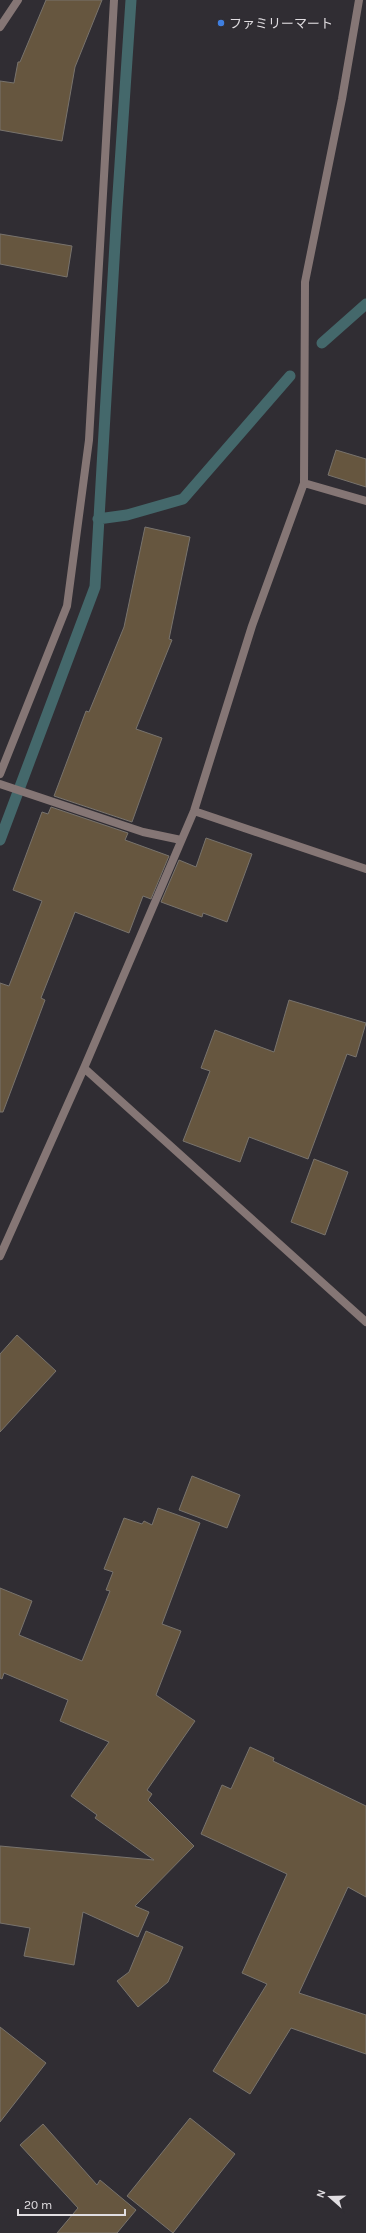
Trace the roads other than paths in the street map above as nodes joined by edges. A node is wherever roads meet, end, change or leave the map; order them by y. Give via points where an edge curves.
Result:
1 (18, 0) edge
2 (114, 0) edge
3 (359, 0) edge
4 (0, 27) edge
5 (304, 483) junction
6 (366, 501) edge
7 (0, 774) edge
8 (0, 784) edge
9 (194, 812) junction
10 (181, 840) junction
11 (366, 869) edge
12 (84, 1068) junction
13 (0, 1256) edge
14 (366, 1322) edge

1 - 4 street
2 - 7 street via 90,440 67,606
3 - 5 street via 305,282
5 - 6 street
5 - 9 street via 252,626
8 - 10 street via 143,832
9 - 10 street
9 - 11 street
10 - 12 street
12 - 13 street
12 - 14 street

